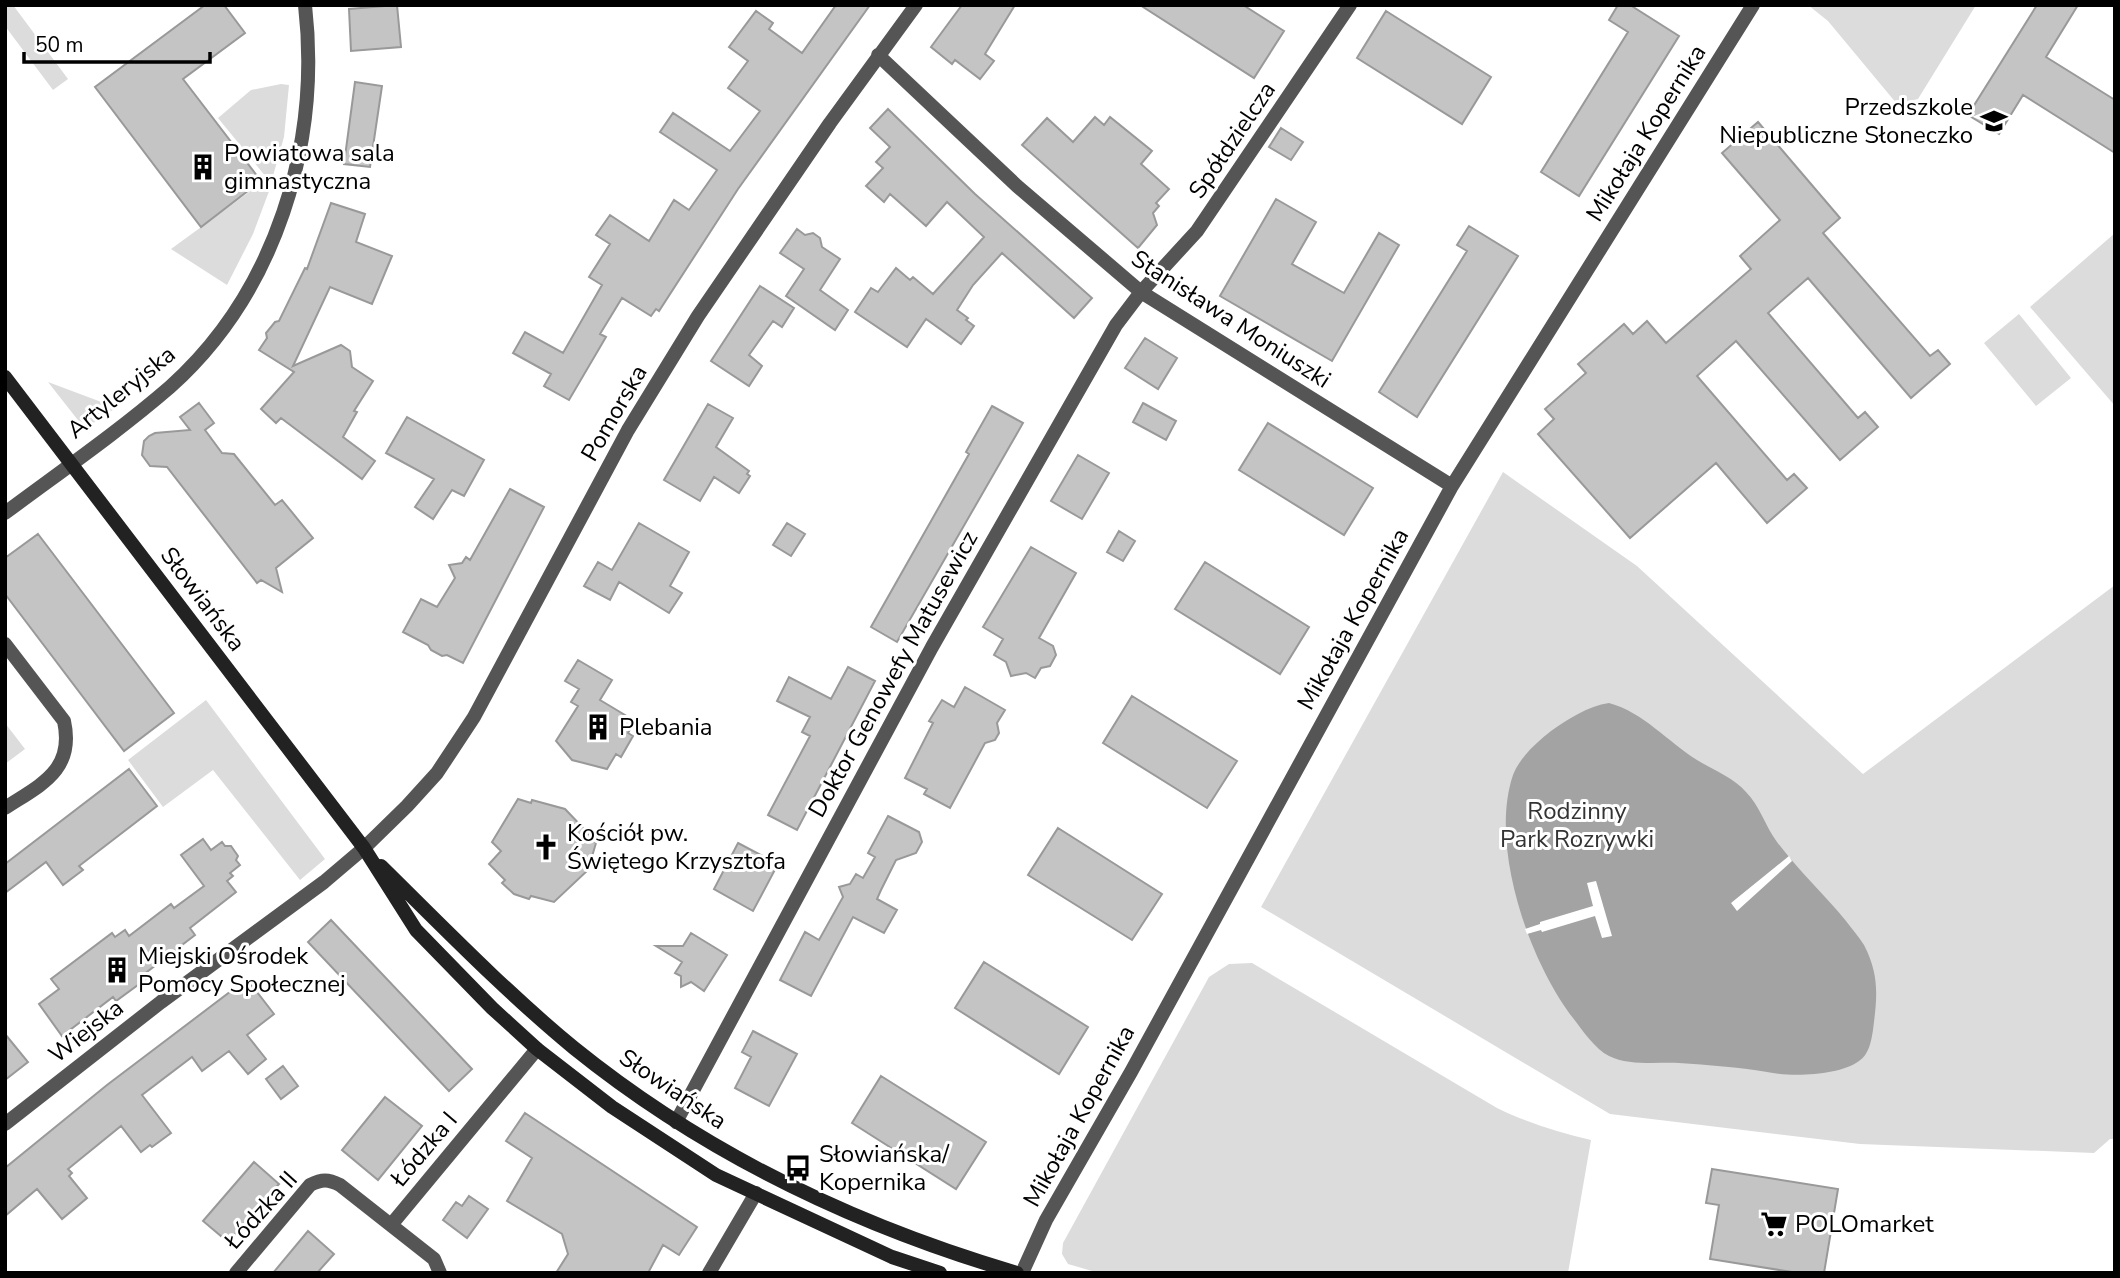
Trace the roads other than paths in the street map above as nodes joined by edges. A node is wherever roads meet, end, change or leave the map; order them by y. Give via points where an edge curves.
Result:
1 (305, 5) edge
2 (916, 5) edge
3 (1350, 5) edge
4 (1753, 5) edge
5 (878, 55) junction
6 (1141, 292) junction
7 (5, 376) edge
8 (71, 463) junction
9 (1452, 486) junction
10 (5, 513) edge
11 (5, 644) edge
12 (5, 808) edge
13 (364, 848) junction
14 (537, 1049) junction
15 (676, 1122) junction
16 (5, 1125) edge
17 (756, 1193) junction
18 (391, 1225) junction
19 (236, 1273) edge
20 (440, 1273) edge
21 (709, 1273) edge
22 (940, 1273) edge
23 (1017, 1273) edge
24 (1023, 1273) edge

1 - 8 street, Artyleryjska via 309,92 302,148 267,253 238,305 196,361
2 - 5 street, Pomorska
3 - 6 street, Spółdzielcza via 1197,232
4 - 9 street, Mikołaja Kopernika
5 - 6 street, Stanisława Moniuszki via 1017,186
5 - 13 street, Pomorska via 698,316 628,430 463,735 422,790
6 - 9 street, Stanisława Moniuszki
6 - 15 street, Doktor Genowefy Matusewicz via 1116,325 932,647
7 - 8 street, Słowiańska
8 - 10 street, Artyleryjska
8 - 13 street, Słowiańska
9 - 24 street, Mikołaja Kopernika via 1046,1220
11 - 12 street via 64,721 67,735 56,771
13 - 14 street, Słowiańska via 416,930
13 - 15 street, Słowiańska via 547,1025
13 - 16 street, Wiejska
14 - 17 street, Słowiańska via 667,1144 716,1175
14 - 18 street, Łódzka I
15 - 23 street, Słowiańska via 772,1175 888,1229
17 - 21 street
17 - 22 street, Słowiańska via 892,1257
18 - 19 street, Łódzka II via 340,1185 320,1180 310,1185
18 - 20 street, Łódzka I via 434,1259

